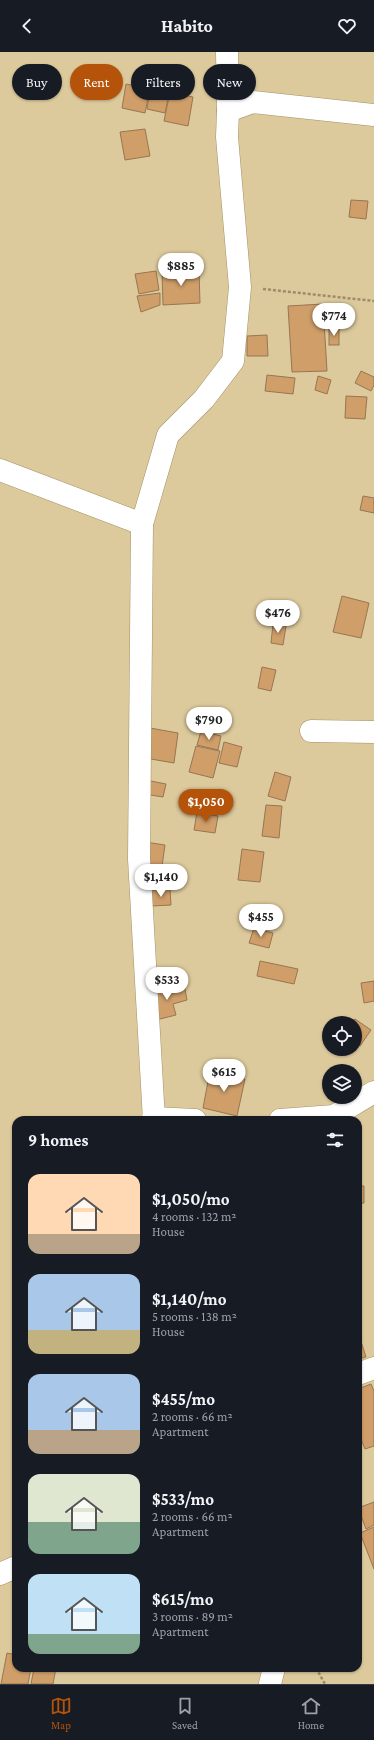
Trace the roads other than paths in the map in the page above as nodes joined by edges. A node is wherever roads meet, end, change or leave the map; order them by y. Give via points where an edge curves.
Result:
1 (227, 52) edge
2 (228, 111) junction
3 (374, 115) edge
4 (0, 470) edge
5 (142, 524) junction
6 (311, 731) dead end
7 (374, 732) edge
8 (374, 1092) edge
9 (154, 1116) edge
10 (334, 1116) edge
11 (374, 1368) edge
12 (362, 1372) edge
13 (12, 1569) edge
14 (0, 1574) edge
15 (273, 1672) edge
16 (270, 1684) edge

1 - 2 street
2 - 3 street via 253,102
2 - 5 street via 240,287 233,361 204,399 168,435
4 - 5 street
5 - 9 street via 139,859
6 - 7 street
8 - 10 street
11 - 12 street
13 - 14 street
15 - 16 street

